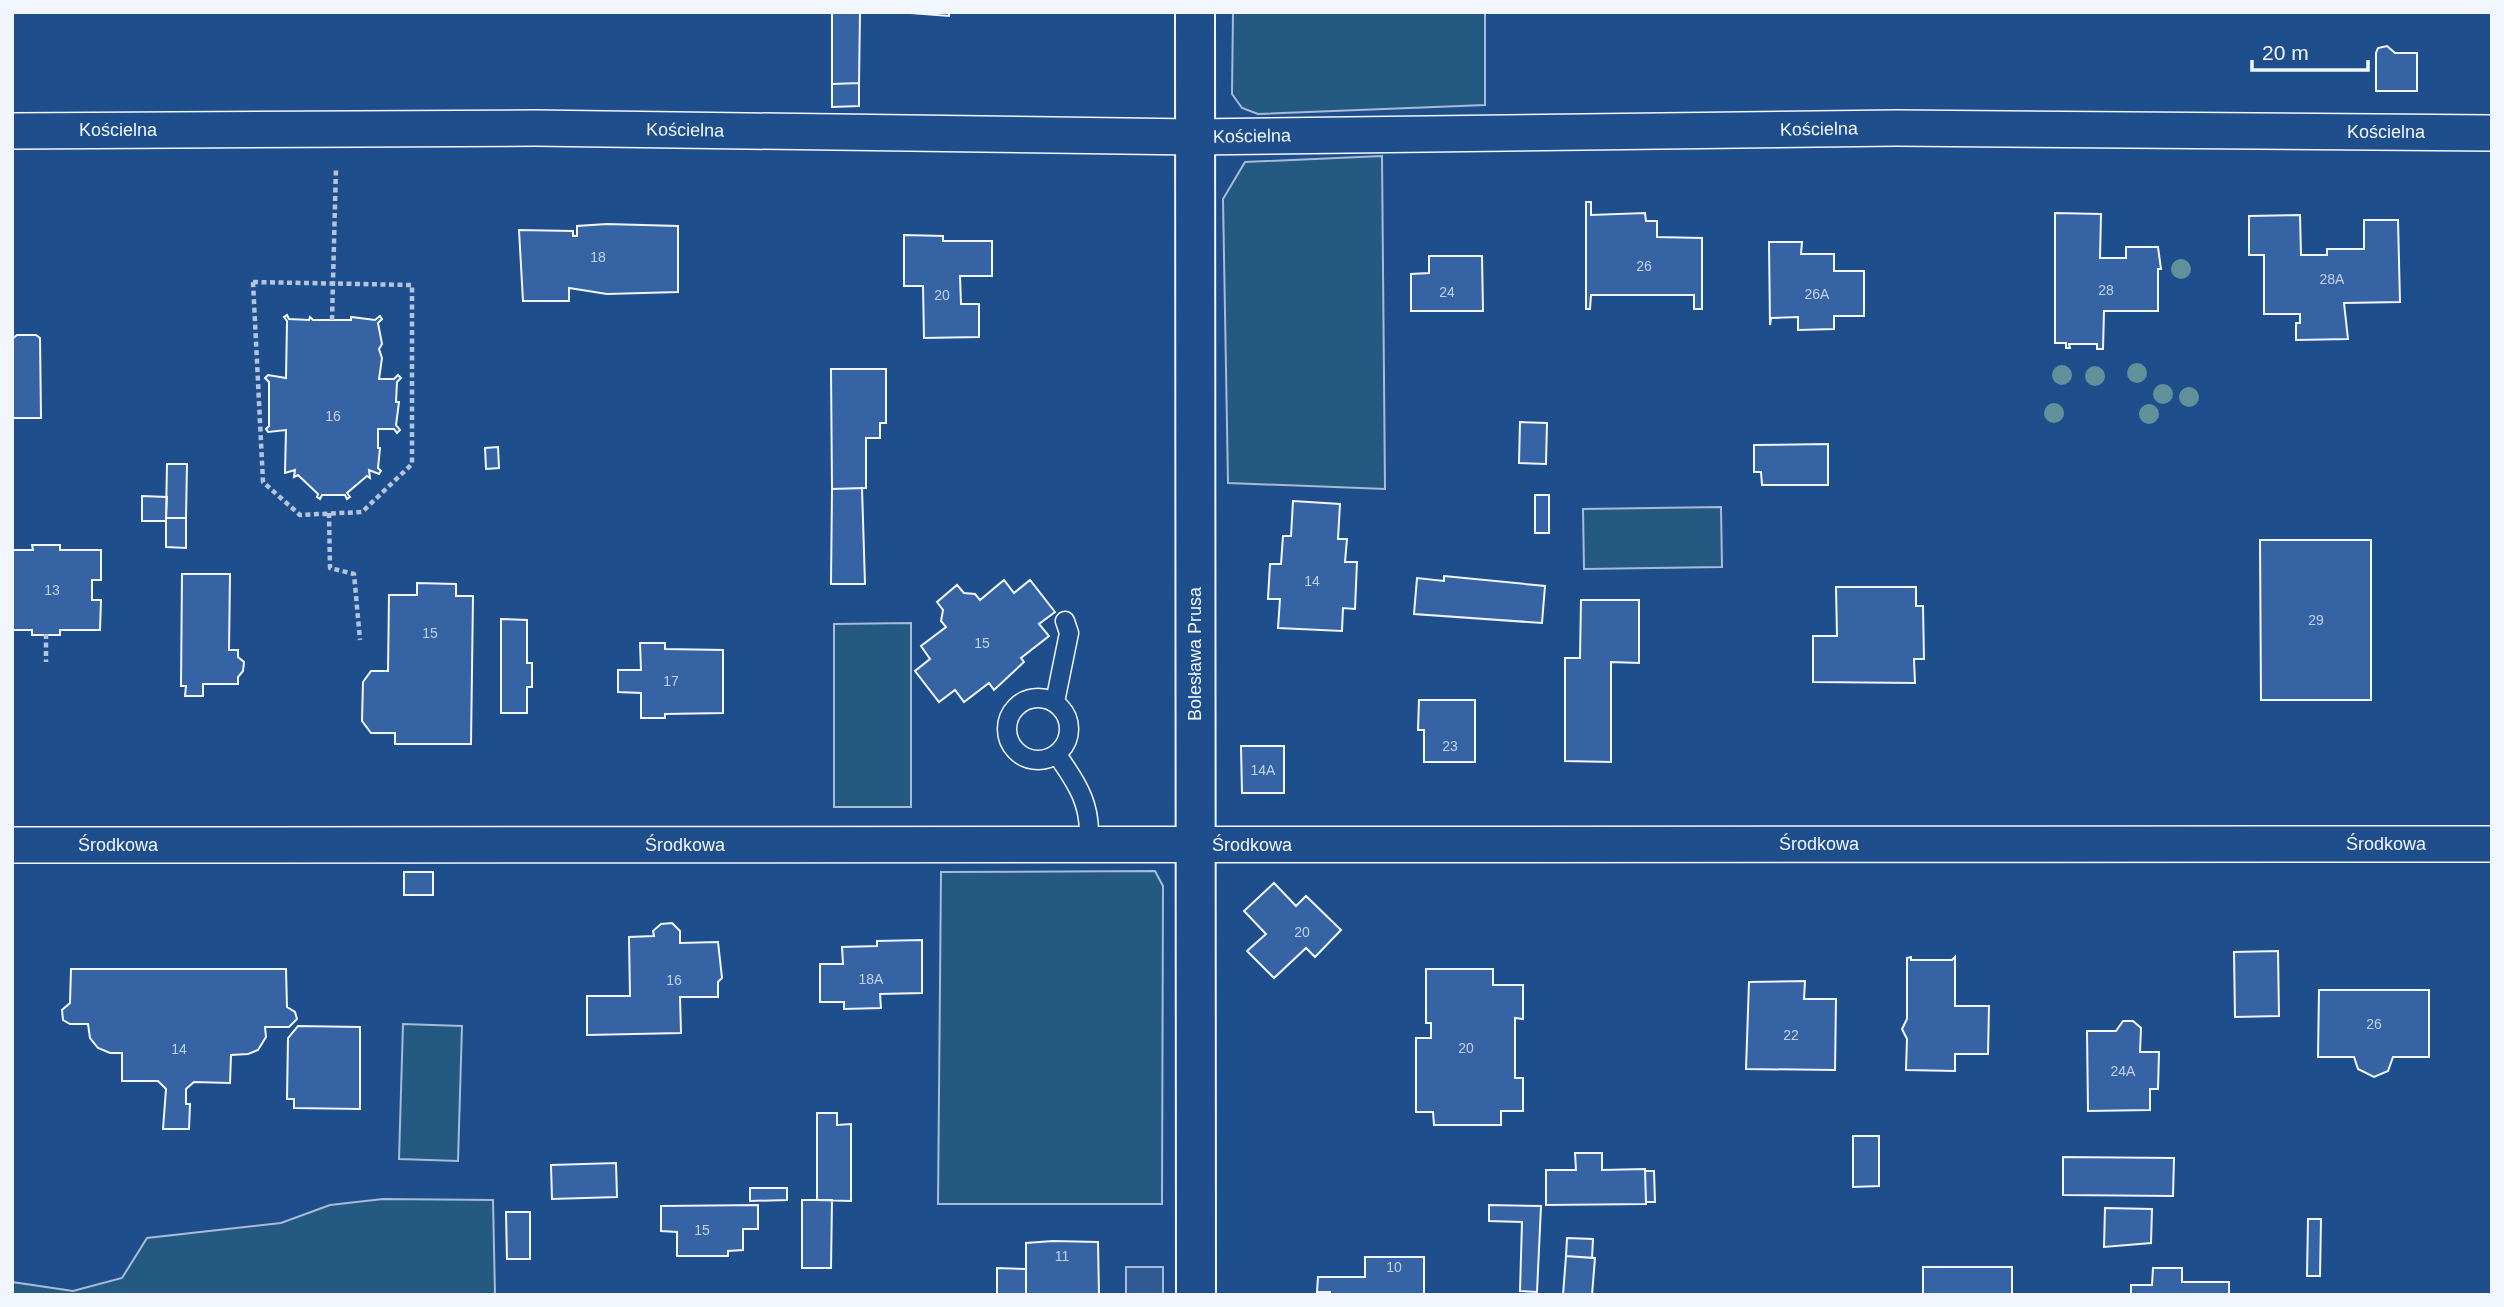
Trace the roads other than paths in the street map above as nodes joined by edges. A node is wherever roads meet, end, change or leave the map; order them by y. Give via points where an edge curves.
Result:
1 (1195, 12) edge
2 (12, 131) edge
3 (2492, 133) edge
4 (1194, 137) junction
5 (1065, 621) dead end
6 (1055, 702) junction
7 (1057, 755) junction
8 (2492, 844) edge
9 (12, 845) edge
10 (1088, 845) junction
11 (1195, 845) junction
12 (1196, 1295) edge

1 - 4 street, Bolesława Prusa
2 - 4 street, Kościelna via 534,128
3 - 4 street, Kościelna via 1896,128
4 - 11 street, Bolesława Prusa
5 - 6 lane via 1069,633
6 - 7 lane via 1070,728
6 - 7 lane via 1035,697 1025,700 1010,715 1007,736 1018,754 1027,759
7 - 10 lane via 1082,790 1090,827
8 - 11 street, Środkowa
9 - 10 street, Środkowa
10 - 11 street, Środkowa
11 - 12 street, Bolesława Prusa

